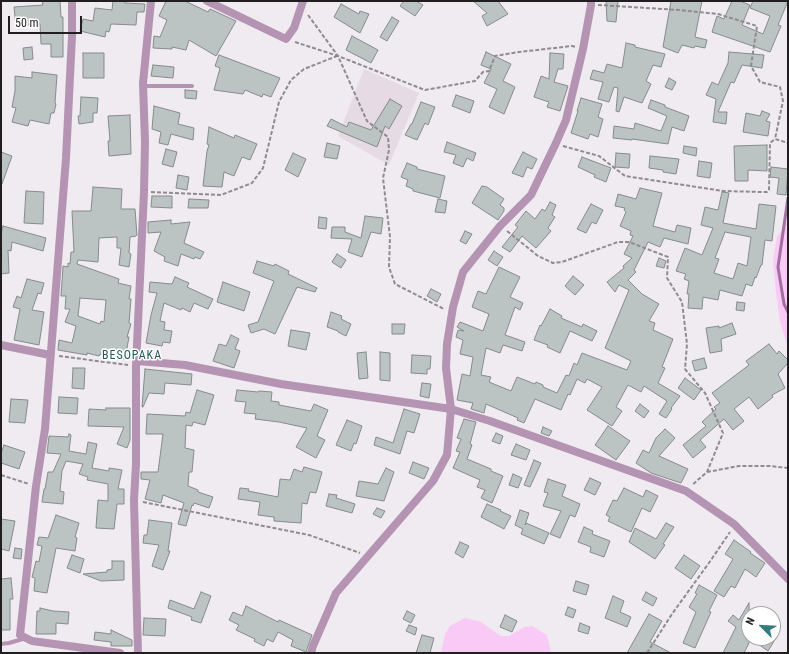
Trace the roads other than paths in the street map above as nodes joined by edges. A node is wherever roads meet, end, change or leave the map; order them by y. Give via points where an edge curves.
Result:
1 (72, 1) edge
2 (151, 1) edge
3 (207, 1) edge
4 (302, 3) edge
5 (591, 3) edge
6 (144, 86) junction
7 (192, 86) dead end
8 (1, 345) edge
9 (50, 355) junction
10 (137, 363) junction
11 (451, 409) junction
12 (788, 579) edge
13 (26, 638) junction
14 (1, 644) edge
15 (120, 653) edge
16 (138, 653) edge
17 (311, 653) edge

1 - 9 street via 66,158
2 - 6 street
3 - 4 street via 286,39 294,28
5 - 11 street via 566,120 556,144 531,195 500,226 463,272 447,344 446,368
6 - 7 lane
6 - 10 street via 144,192
8 - 9 street
9 - 13 street via 45,429 36,486 20,635
10 - 11 street via 185,365 281,384
10 - 16 street via 134,500
11 - 12 street via 686,491 734,524
11 - 17 street via 447,455 434,481 336,593
13 - 14 lane
13 - 15 street via 32,641

